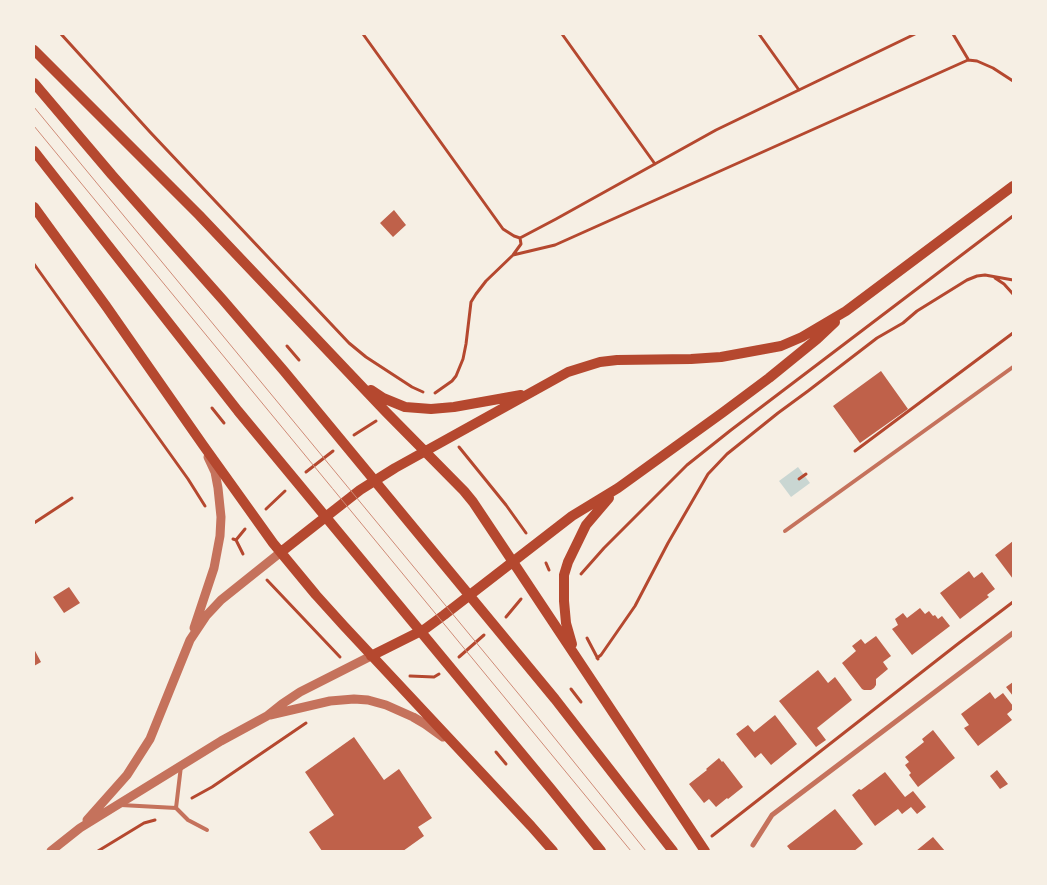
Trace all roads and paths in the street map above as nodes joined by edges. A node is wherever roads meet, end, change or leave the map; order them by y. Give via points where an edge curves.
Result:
1 (60, 34) edge
2 (363, 34) edge
3 (562, 34) edge
4 (759, 34) edge
5 (915, 34) edge
6 (953, 34) edge
7 (34, 50) edge
8 (968, 60) junction
9 (1013, 81) edge
10 (34, 83) edge
11 (799, 90) junction
12 (34, 150) edge
13 (655, 164) junction
14 (1013, 186) edge
15 (34, 207) edge
16 (1013, 216) edge
17 (520, 238) junction
18 (513, 255) junction
19 (34, 264) edge
20 (992, 277) junction
21 (1013, 280) edge
22 (1013, 294) edge
23 (846, 311) junction
24 (1013, 333) edge
25 (288, 346) dead end
26 (299, 360) dead end
27 (1013, 367) edge
28 (351, 375) junction
29 (530, 394) junction
30 (212, 408) dead end
31 (379, 418) dead end
32 (224, 422) dead end
33 (353, 436) dead end
34 (203, 445) junction
35 (339, 446) dead end
36 (458, 446) dead end
37 (425, 451) junction
38 (855, 451) dead end
39 (304, 473) dead end
40 (805, 474) dead end
41 (799, 479) dead end
42 (290, 485) dead end
43 (618, 488) junction
44 (72, 498) dead end
45 (264, 512) dead end
46 (209, 513) dead end
47 (34, 523) edge
48 (247, 526) dead end
49 (785, 531) dead end
50 (227, 536) dead end
51 (528, 536) dead end
52 (236, 540) junction
53 (281, 552) junction
54 (243, 554) dead end
55 (513, 561) junction
56 (546, 563) dead end
57 (550, 573) dead end
58 (266, 579) dead end
59 (578, 579) dead end
60 (523, 597) dead end
61 (1013, 602) edge
62 (501, 621) dead end
63 (487, 633) dead end
64 (1013, 633) edge
65 (190, 640) junction
66 (574, 652) junction
67 (371, 656) junction
68 (340, 658) dead end
69 (597, 658) dead end
70 (452, 663) dead end
71 (446, 668) dead end
72 (405, 676) dead end
73 (570, 689) dead end
74 (581, 702) dead end
75 (267, 716) junction
76 (306, 722) dead end
77 (453, 744) junction
78 (496, 752) dead end
79 (506, 764) dead end
80 (182, 766) junction
81 (192, 798) dead end
82 (119, 804) junction
83 (176, 808) junction
84 (158, 819) dead end
85 (80, 828) junction
86 (207, 830) dead end
87 (716, 833) dead end
88 (753, 845) dead end
89 (51, 851) edge
90 (98, 851) edge
91 (553, 851) edge
92 (601, 851) edge
93 (674, 851) edge
94 (705, 851) edge

1 - 18 path via 357,351 428,395 438,392 456,376 463,359 471,302 486,281
2 - 17 path via 503,229
3 - 13 path
4 - 11 path
5 - 11 path
6 - 8 path
7 - 28 main road via 200,215
8 - 9 path via 993,68
8 - 18 path via 555,244
10 - 93 main road via 285,372 555,699
11 - 13 path
12 - 92 main road via 238,411
13 - 17 path
14 - 23 main road
15 - 34 main road
16 - 59 path via 687,465 599,553
17 - 18 path via 521,244
19 - 46 path
20 - 21 path
20 - 22 path
20 - 69 path via 985,274 967,280 917,311 727,454 708,474 635,606
23 - 29 main road via 781,346 722,357 600,362 568,372
23 - 43 main road via 786,365
24 - 38 path
25 - 26 path
27 - 49 lane
28 - 29 main road via 383,398 418,409 454,407
28 - 37 main road
29 - 37 main road
30 - 32 path
31 - 33 path
34 - 53 main road
34 - 65 street via 215,472 222,517 214,568
35 - 39 path
36 - 51 path
37 - 53 main road via 360,490
37 - 55 main road via 473,502
40 - 41 path
42 - 45 path
43 - 55 main road via 572,516
43 - 66 main road via 586,524 564,575 566,623
44 - 47 path
48 - 52 path
50 - 52 path
52 - 54 path
53 - 65 street via 212,608
53 - 67 main road
55 - 66 main road
55 - 67 main road via 425,629
56 - 57 path
58 - 68 path
60 - 62 path
61 - 87 path
63 - 70 path
64 - 88 street via 772,815
65 - 85 street via 150,739 127,775
66 - 94 main road
67 - 75 street via 300,692
67 - 77 main road
71 - 72 path via 434,676
73 - 74 path
75 - 77 street via 330,701 368,700 413,717
75 - 80 street
76 - 81 path
77 - 91 main road
78 - 79 path
80 - 82 street
80 - 83 lane
82 - 83 lane
82 - 85 street
83 - 86 lane via 188,820
84 - 90 path via 144,823
85 - 89 street

